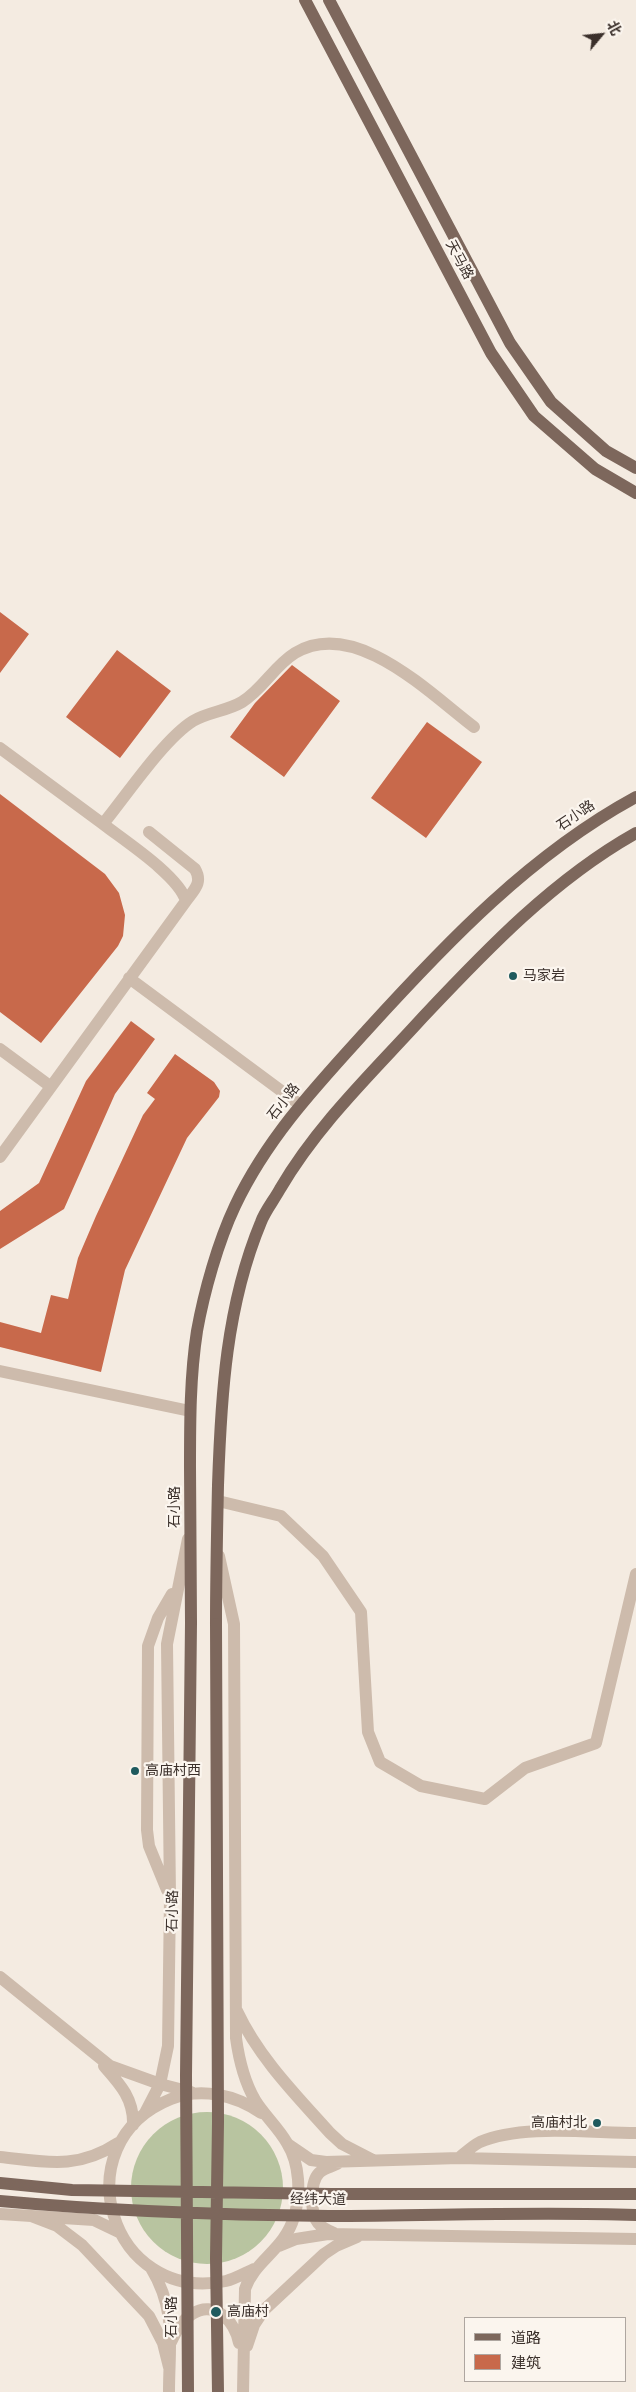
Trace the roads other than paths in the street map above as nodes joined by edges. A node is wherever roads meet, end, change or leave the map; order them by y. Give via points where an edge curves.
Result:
1 (306, 0) edge
2 (329, 0) edge
3 (636, 468) edge
4 (636, 493) edge
5 (474, 727) dead end
6 (0, 748) edge
7 (636, 797) edge
8 (103, 824) junction
9 (149, 832) dead end
10 (636, 833) edge
11 (186, 901) junction
12 (129, 978) junction
13 (0, 1049) edge
14 (50, 1086) junction
15 (300, 1104) junction
16 (0, 1157) edge
17 (0, 1371) edge
18 (190, 1411) junction
19 (218, 1501) junction
20 (190, 1527) junction
21 (216, 1541) junction
22 (636, 1574) edge
23 (177, 1586) junction
24 (170, 1897) junction
25 (0, 1977) edge
26 (236, 2007) junction
27 (96, 2056) junction
28 (160, 2084) junction
29 (195, 2093) junction
30 (145, 2113) junction
31 (266, 2116) junction
32 (133, 2125) junction
33 (636, 2133) edge
34 (118, 2143) junction
35 (288, 2144) junction
36 (0, 2158) edge
37 (458, 2158) junction
38 (375, 2161) junction
39 (344, 2162) junction
40 (636, 2162) edge
41 (0, 2183) edge
42 (636, 2194) edge
43 (0, 2201) edge
44 (0, 2214) edge
45 (636, 2215) edge
46 (31, 2216) junction
47 (118, 2232) junction
48 (335, 2234) junction
49 (368, 2234) junction
50 (636, 2238) edge
51 (279, 2246) junction
52 (151, 2268) junction
53 (256, 2268) junction
54 (170, 2344) junction
55 (242, 2358) junction
56 (169, 2367) junction
57 (169, 2392) edge
58 (188, 2392) edge
59 (218, 2392) edge
60 (243, 2392) edge

1 - 4 main road, 天马路 via 491,353 534,416 595,469
2 - 3 main road, 天马路 via 510,343 551,402 606,451
5 - 8 street via 387,661 362,649 338,644 316,645 296,653 277,667 242,702 202,716 179,732
6 - 8 street
7 - 15 main road, 石小路 via 557,848 470,923 416,976
8 - 11 street via 171,878
9 - 11 street via 195,869 199,876 199,884
10 - 19 main road via 576,872 490,949 324,1125 291,1170 261,1221 228,1340 220,1410
11 - 12 street
12 - 14 street
12 - 15 street
13 - 14 street
14 - 16 street
15 - 18 main road, 石小路 via 265,1153 232,1215 213,1268 198,1331
17 - 18 street
18 - 20 main road, 石小路
19 - 21 main road
19 - 22 street via 281,1516 322,1556 361,1612 368,1732 380,1762 421,1786 485,1799 525,1768 596,1743
20 - 23 street
20 - 58 main road, 石小路, bridge via 192,1623 186,2075
21 - 26 street via 234,1624
21 - 59 main road, bridge
23 - 24 street via 168,1644
23 - 24 street via 158,1618 148,1646 147,1830 149,1846
24 - 28 street via 168,2046
25 - 27 street
26 - 31 street via 239,2062 254,2098
26 - 38 street via 262,2055 330,2134
27 - 28 street via 110,2066
27 - 32 street via 128,2096 134,2114
28 - 29 street
28 - 30 street
29 - 30 street via 177,2096
29 - 31 street via 225,2096
30 - 32 street
31 - 35 street
32 - 34 street
33 - 37 street via 522,2132 479,2143
34 - 36 street via 100,2155 62,2163
34 - 47 street via 110,2170 109,2202
35 - 39 street via 311,2160
35 - 51 street via 296,2163 298,2186 294,2218
37 - 38 street
37 - 40 street
38 - 39 street
39 - 48 street via 324,2169 314,2181 315,2220
41 - 42 main road, 经纬大道, bridge via 72,2190
43 - 45 main road, 经纬大道, bridge via 76,2208 328,2216 573,2212
44 - 46 street
46 - 47 street via 94,2220
46 - 56 street via 57,2226 76,2240 149,2316 163,2344
47 - 52 street
48 - 49 street
48 - 51 street via 296,2239
49 - 50 street
49 - 55 street via 347,2240 324,2254 264,2310 254,2325
51 - 53 street
52 - 53 street via 164,2276 195,2284 227,2281
52 - 54 street via 166,2298 170,2314
53 - 55 street via 244,2289
54 - 55 street via 190,2314 211,2309 220,2312 233,2326
54 - 56 street
55 - 60 street
56 - 57 street

